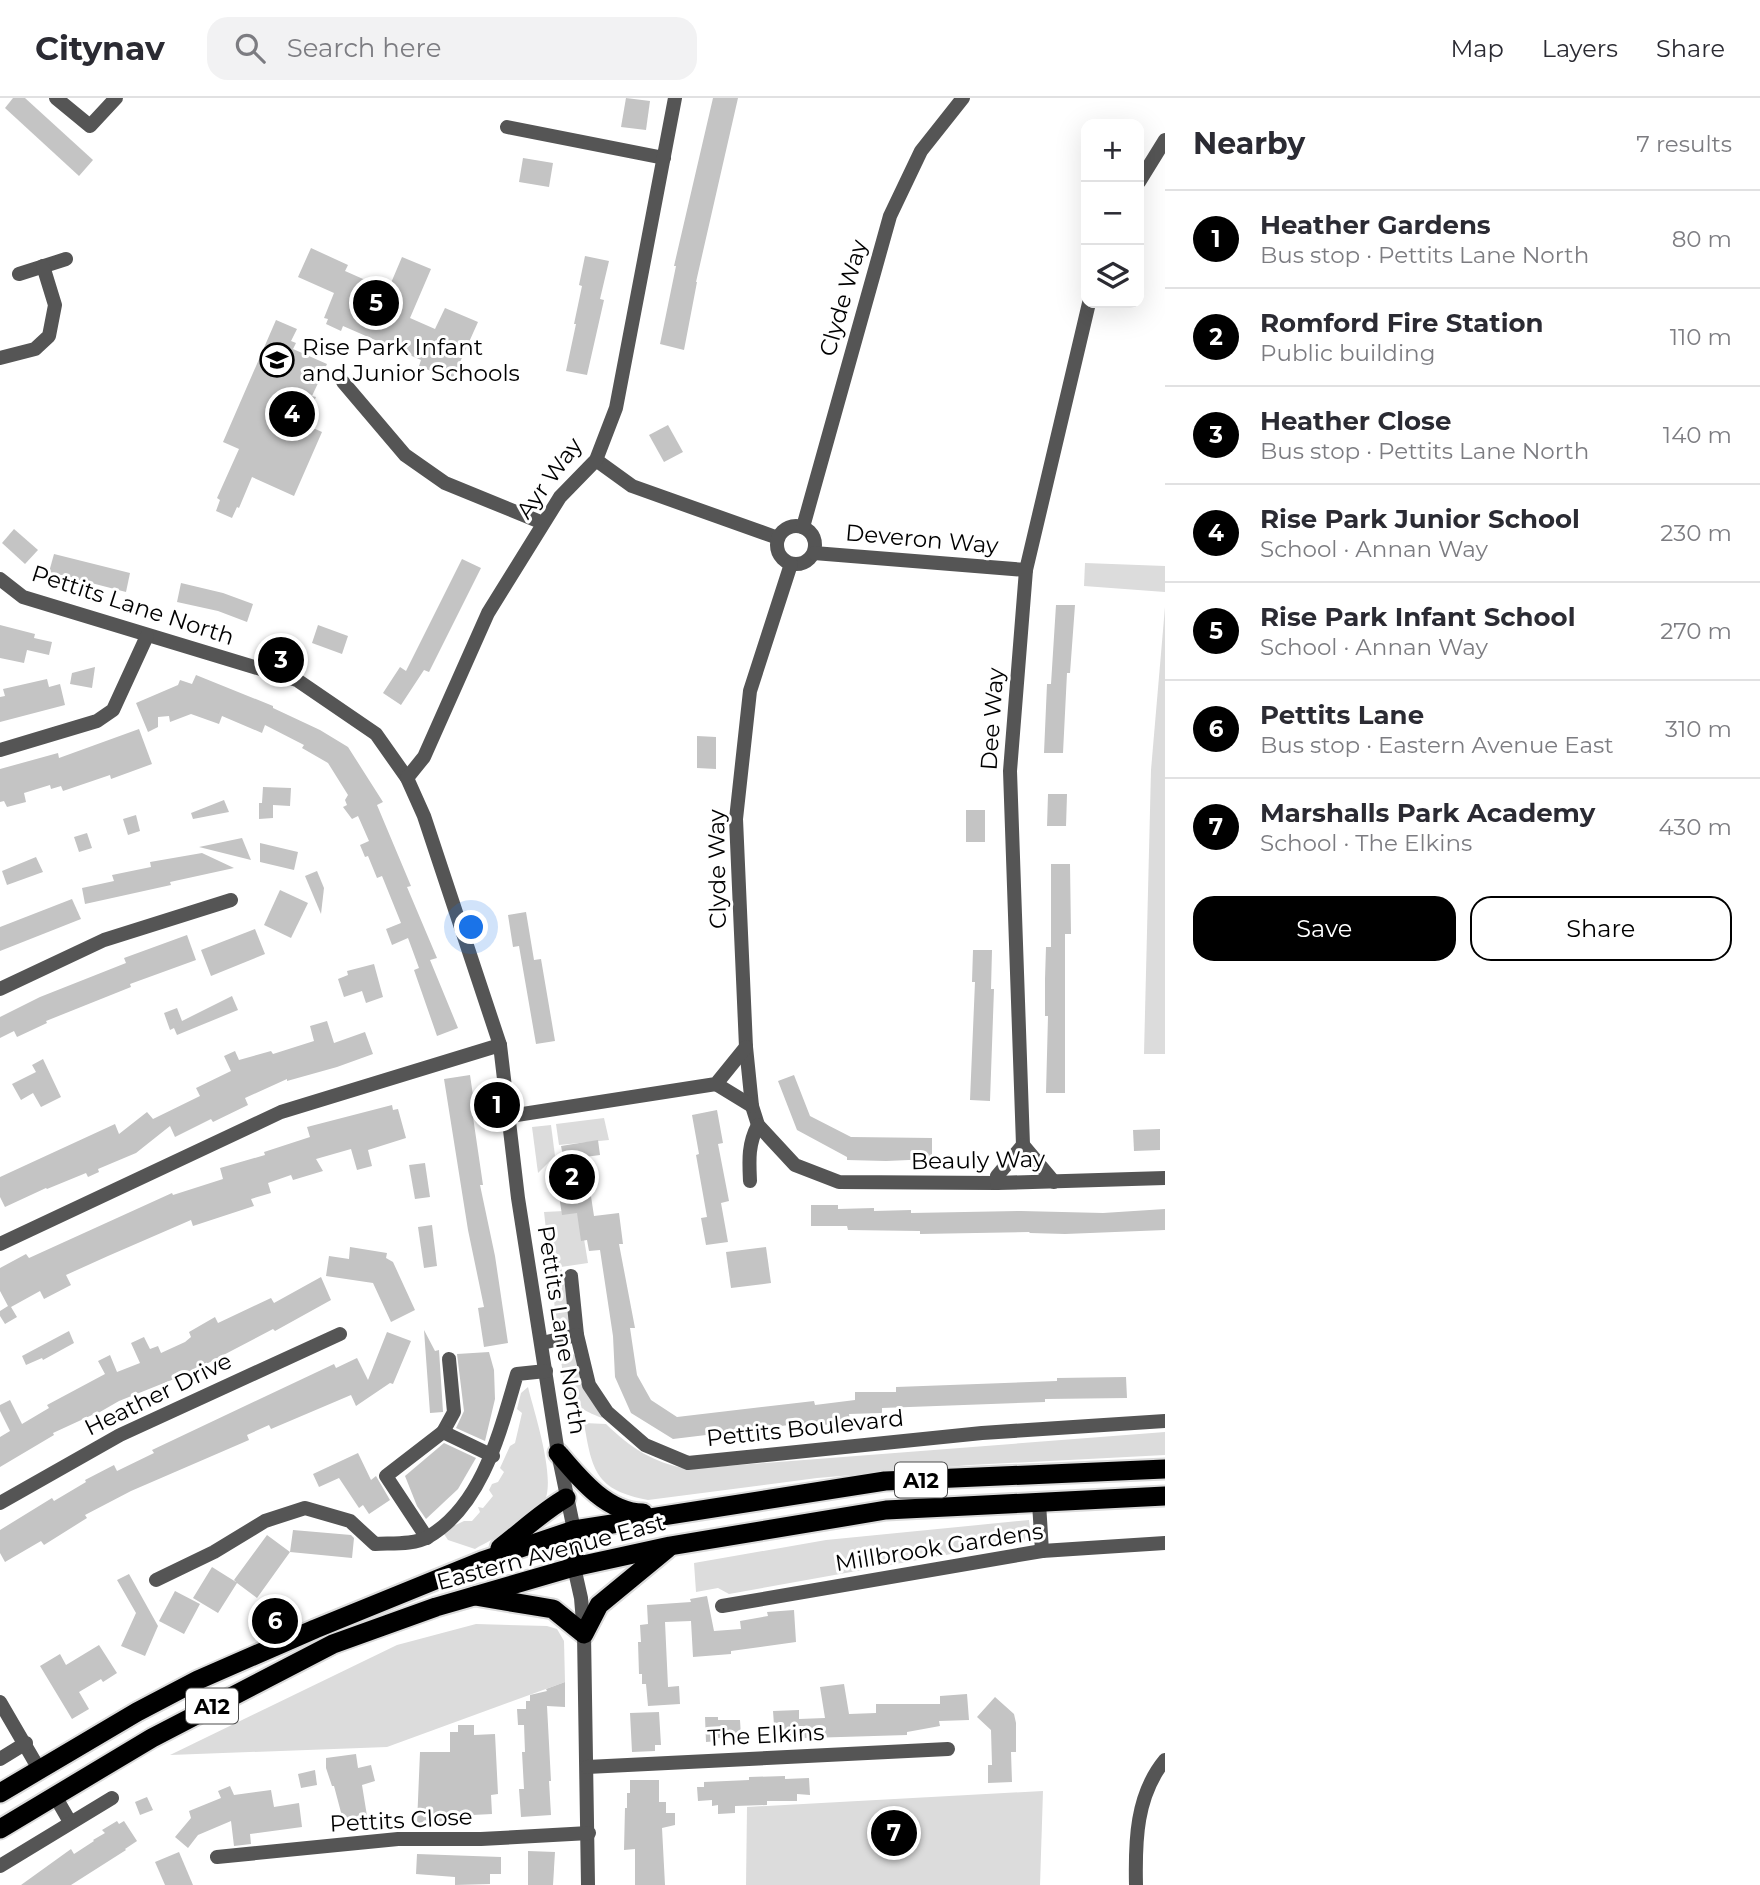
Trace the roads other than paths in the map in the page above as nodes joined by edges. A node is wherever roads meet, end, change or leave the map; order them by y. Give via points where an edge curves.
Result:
1 (56, 98) edge
2 (116, 98) edge
3 (675, 98) edge
4 (963, 98) edge
5 (508, 127) dead end
6 (1165, 140) edge
7 (664, 158) junction
8 (1144, 174) edge
9 (65, 259) dead end
10 (43, 266) junction
11 (19, 274) dead end
12 (1088, 308) edge
13 (0, 358) edge
14 (343, 382) dead end
15 (596, 460) junction
16 (543, 523) junction
17 (803, 527) junction
18 (778, 538) junction
19 (814, 553) junction
20 (791, 564) junction
21 (1026, 570) junction
22 (0, 579) edge
23 (147, 636) junction
24 (0, 750) edge
25 (407, 778) junction
26 (231, 900) dead end
27 (0, 989) edge
28 (500, 1045) junction
29 (746, 1048) junction
30 (716, 1084) junction
31 (752, 1106) junction
32 (510, 1116) junction
33 (758, 1125) junction
34 (1023, 1145) junction
35 (795, 1164) joint
36 (1165, 1178) edge
37 (750, 1181) dead end
38 (1054, 1182) junction
39 (997, 1183) junction
40 (0, 1244) edge
41 (571, 1276) dead end
42 (340, 1334) dead end
43 (577, 1335) junction
44 (542, 1343) junction
45 (449, 1359) dead end
46 (546, 1371) junction
47 (1165, 1421) edge
48 (443, 1432) junction
49 (558, 1453) junction
50 (493, 1455) junction
51 (1165, 1469) edge
52 (1165, 1496) edge
53 (566, 1498) junction
54 (0, 1503) edge
55 (1039, 1503) junction
56 (679, 1513) junction
57 (574, 1530) junction
58 (427, 1538) junction
59 (1165, 1543) edge
60 (670, 1546) junction
61 (1042, 1551) junction
62 (482, 1561) junction
63 (574, 1567) junction
64 (156, 1580) dead end
65 (473, 1595) junction
66 (722, 1606) dead end
67 (584, 1634) junction
68 (0, 1702) edge
69 (26, 1743) junction
70 (948, 1749) dead end
71 (0, 1759) edge
72 (1165, 1760) edge
73 (587, 1767) junction
74 (39, 1769) junction
75 (0, 1793) edge
76 (55, 1796) junction
77 (112, 1798) dead end
78 (70, 1822) junction
79 (0, 1829) edge
80 (589, 1833) junction
81 (217, 1857) dead end
82 (0, 1866) edge
83 (588, 1885) edge
84 (1136, 1885) edge

1 - 2 street via 90,126
3 - 7 street, Ayr Way
4 - 17 street, Clyde Way via 921,151 890,215
5 - 7 street
6 - 8 street
7 - 15 street, Ayr Way via 616,408
9 - 10 street
10 - 11 street
10 - 13 street via 55,305 49,336 34,349
12 - 21 street, Dee Way
14 - 16 street via 405,456 445,483
15 - 16 street, Ayr Way via 560,497
15 - 18 street via 632,486
16 - 25 street, Ayr Way via 488,613 424,757
17 - 18 street via 783,529
17 - 19 street via 815,540
18 - 20 street via 778,549
19 - 20 street via 803,564
19 - 21 street, Deveron Way
20 - 29 street, Clyde Way via 750,691 736,819
21 - 34 street, Dee Way via 1010,771
22 - 23 street, Pettits Lane North via 23,597
23 - 24 street via 113,710 97,721
23 - 25 street, Pettits Lane North via 297,680 376,734
25 - 28 street, Pettits Lane North via 424,816
26 - 27 street via 103,940
28 - 32 street, Pettits Lane North
28 - 40 street via 281,1112
29 - 30 street
29 - 31 street, Clyde Way
30 - 31 street
30 - 32 street
31 - 33 street, Clyde Way
32 - 44 street, Pettits Lane North via 518,1198
33 - 35 street, Clyde Way
33 - 37 street via 748,1154
34 - 38 street
34 - 39 street via 997,1176
35 - 39 street, Beauly Way via 839,1182
36 - 38 street, Beauly Way
38 - 39 street, Beauly Way
41 - 43 street, Pettits Boulevard
42 - 54 street, Heather Drive via 120,1435
43 - 44 street
43 - 47 street, Pettits Boulevard via 589,1385 607,1412 645,1445 688,1463 982,1433
44 - 46 street, Pettits Lane North
45 - 48 street via 454,1412
46 - 49 street, Pettits Lane North
46 - 50 street via 517,1374
48 - 50 street
48 - 58 street via 386,1476
49 - 53 street, Pettits Lane North
49 - 56 highway via 579,1478 619,1508 633,1513
50 - 58 street via 463,1506
51 - 56 highway, Eastern Avenue East / A12 via 885,1481
52 - 55 highway, Eastern Avenue East / A12
53 - 57 street, Pettits Lane North
53 - 62 highway
55 - 60 highway, Eastern Avenue East / A12 via 886,1510
55 - 61 street
56 - 57 highway, Eastern Avenue East / A12
57 - 62 highway, Eastern Avenue East / A12
57 - 63 highway
58 - 64 street via 374,1544 350,1521 305,1508 265,1521
59 - 61 street, Millbrook Gardens
60 - 63 highway, Eastern Avenue East / A12
60 - 67 highway via 599,1605
61 - 66 street, Millbrook Gardens
62 - 74 highway, Eastern Avenue East / A12 via 198,1680
63 - 65 highway, Eastern Avenue East / A12
63 - 67 street
65 - 67 highway via 553,1609
65 - 76 highway, Eastern Avenue East / A12 via 333,1644 152,1738
67 - 73 street
68 - 69 street
69 - 71 street
69 - 74 street
70 - 73 street, The Elkins
72 - 84 street via 1147,1787 1140,1811
73 - 80 street
74 - 75 highway, Eastern Avenue East / A12
76 - 78 street
76 - 79 highway, Eastern Avenue East / A12
77 - 78 street
78 - 82 street
80 - 81 street, Pettits Close via 398,1839
80 - 83 street

